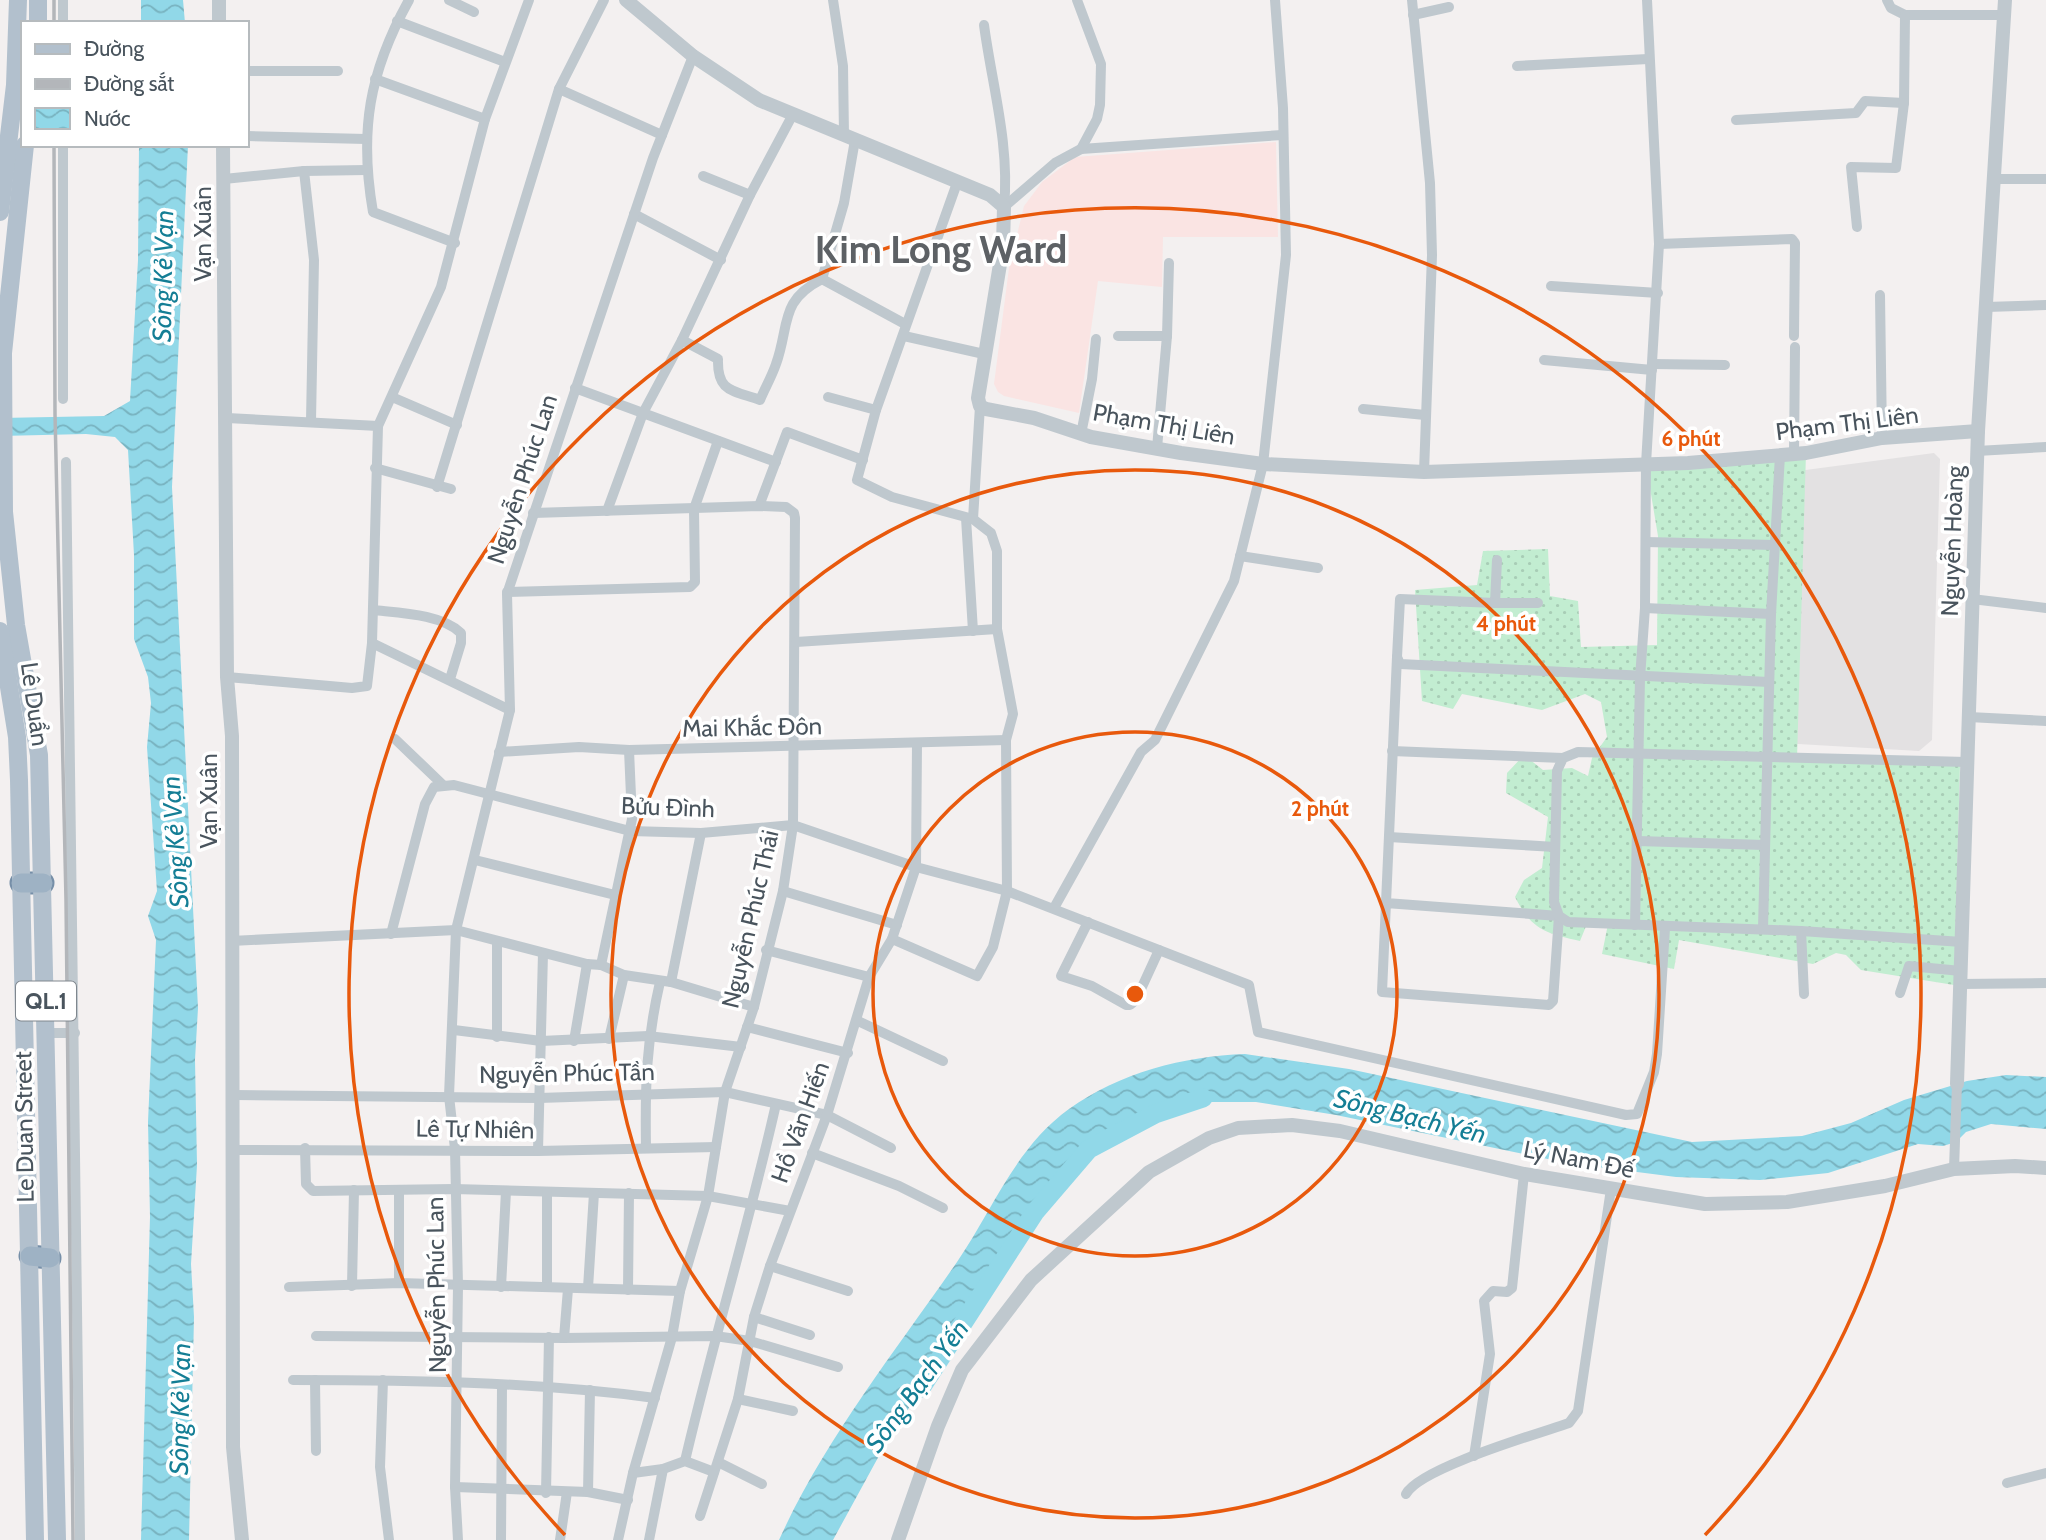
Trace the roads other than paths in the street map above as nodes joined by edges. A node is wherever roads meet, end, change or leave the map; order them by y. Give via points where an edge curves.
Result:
1 (18, 0) edge
2 (38, 0) edge
3 (63, 0) edge
4 (219, 0) edge
5 (408, 0) edge
6 (449, 0) edge
7 (529, 0) edge
8 (604, 0) edge
9 (626, 0) edge
10 (833, 0) edge
11 (1077, 0) edge
12 (1275, 0) edge
13 (1412, 0) edge
14 (1647, 0) edge
15 (1887, 0) edge
16 (1449, 7) dead end
17 (2004, 8) edge
18 (474, 12) dead end
19 (1413, 15) junction
20 (1905, 15) junction
21 (38, 21) edge
22 (63, 21) edge
23 (219, 21) edge
24 (397, 21) junction
25 (984, 25) dead end
26 (693, 56) junction
27 (1648, 59) junction
28 (505, 62) junction
29 (1517, 66) dead end
30 (248, 71) edge
31 (338, 71) dead end
32 (374, 79) junction
33 (19, 86) edge
34 (559, 89) junction
35 (1903, 103) junction
36 (792, 116) junction
37 (485, 119) junction
38 (1736, 120) dead end
39 (662, 135) junction
40 (1282, 135) junction
41 (248, 136) edge
42 (850, 138) junction
43 (366, 139) junction
44 (25, 147) edge
45 (63, 147) edge
46 (223, 147) edge
47 (1081, 149) junction
48 (304, 170) junction
49 (366, 170) junction
50 (703, 176) dead end
51 (224, 179) junction
52 (1994, 179) junction
53 (2046, 179) edge
54 (957, 183) junction
55 (750, 195) junction
56 (1004, 206) junction
57 (0, 212) edge
58 (634, 214) junction
59 (1857, 227) dead end
60 (455, 243) junction
61 (1659, 244) junction
62 (721, 260) junction
63 (1169, 263) dead end
64 (822, 279) junction
65 (1551, 286) dead end
66 (1658, 293) junction
67 (1880, 295) dead end
68 (2046, 305) edge
69 (1986, 307) junction
70 (905, 324) junction
71 (904, 336) junction
72 (1118, 336) dead end
73 (1167, 336) junction
74 (1096, 339) dead end
75 (682, 340) junction
76 (984, 355) junction
77 (1544, 360) dead end
78 (1725, 365) dead end
79 (1653, 367) junction
80 (575, 388) junction
81 (392, 397) junction
82 (828, 397) dead end
83 (63, 399) dead end
84 (980, 406) junction
85 (1363, 409) dead end
86 (876, 410) junction
87 (643, 413) junction
88 (1425, 415) junction
89 (227, 418) junction
90 (311, 421) junction
91 (457, 425) junction
92 (377, 426) junction
93 (1978, 431) junction
94 (1081, 434) junction
95 (1882, 438) junction
96 (718, 441) junction
97 (2046, 447) edge
98 (1157, 448) junction
99 (1977, 451) junction
100 (1787, 454) junction
101 (863, 460) junction
102 (66, 462) dead end
103 (776, 462) junction
104 (1263, 464) junction
105 (1646, 464) junction
106 (375, 468) junction
107 (1424, 472) junction
108 (437, 487) junction
109 (451, 489) dead end
110 (759, 506) junction
111 (694, 509) junction
112 (607, 511) junction
113 (533, 513) junction
114 (970, 518) junction
115 (1646, 542) junction
116 (1774, 545) junction
117 (1240, 555) junction
118 (1497, 560) dead end
119 (1318, 568) dead end
120 (507, 592) junction
121 (1972, 599) junction
122 (1495, 603) junction
123 (1538, 603) dead end
124 (1645, 608) junction
125 (2046, 608) edge
126 (373, 610) junction
127 (1771, 614) junction
128 (997, 629) junction
129 (0, 631) edge
130 (973, 631) junction
131 (796, 642) junction
132 (372, 643) junction
133 (1397, 657) junction
134 (227, 677) junction
135 (1640, 678) junction
136 (450, 679) junction
137 (1769, 682) junction
138 (510, 710) junction
139 (1969, 717) junction
140 (2046, 721) edge
141 (395, 739) dead end
142 (1006, 740) junction
143 (917, 743) junction
144 (794, 747) junction
145 (629, 750) junction
146 (1392, 751) junction
147 (499, 752) junction
148 (1640, 754) junction
149 (1769, 756) junction
150 (1563, 758) junction
151 (1967, 762) junction
152 (443, 785) junction
153 (489, 796) junction
154 (793, 825) junction
155 (629, 831) junction
156 (701, 833) junction
157 (1388, 837) junction
158 (1638, 841) junction
159 (1764, 845) junction
160 (1555, 847) junction
161 (475, 860) junction
162 (916, 867) junction
163 (22, 883) junction
164 (43, 883) junction
165 (783, 891) junction
166 (1007, 891) junction
167 (615, 895) junction
168 (1386, 904) junction
169 (1054, 908) junction
170 (1559, 916) junction
171 (1088, 922) junction
172 (897, 925) junction
173 (1635, 925) junction
174 (1665, 928) junction
175 (1763, 929) junction
176 (456, 930) junction
177 (1801, 931) junction
178 (391, 934) junction
179 (892, 939) junction
180 (231, 941) junction
181 (497, 942) junction
182 (1962, 942) junction
183 (766, 950) junction
184 (1159, 950) junction
185 (543, 953) junction
186 (587, 964) junction
187 (601, 965) junction
188 (624, 975) junction
189 (869, 977) junction
190 (1960, 978) junction
191 (666, 982) junction
192 (2046, 983) edge
193 (1900, 992) dead end
194 (1804, 994) dead end
195 (754, 1007) junction
196 (858, 1021) junction
197 (747, 1027) junction
198 (454, 1030) junction
199 (47, 1033) junction
200 (75, 1033) junction
201 (648, 1036) junction
202 (497, 1037) junction
203 (609, 1039) junction
204 (541, 1041) junction
205 (574, 1041) junction
206 (741, 1047) junction
207 (848, 1053) junction
208 (943, 1061) dead end
209 (1957, 1084) joint
210 (725, 1092) junction
211 (645, 1093) junction
212 (234, 1095) junction
213 (449, 1096) junction
214 (539, 1098) junction
215 (776, 1104) junction
216 (827, 1115) junction
217 (716, 1147) junction
218 (305, 1148) junction
219 (646, 1148) junction
220 (891, 1148) dead end
221 (455, 1149) junction
222 (233, 1150) junction
223 (538, 1151) junction
224 (812, 1153) junction
225 (1954, 1165) junction
226 (2046, 1168) edge
227 (1524, 1174) junction
228 (454, 1189) junction
229 (1611, 1189) junction
230 (354, 1190) junction
231 (399, 1191) junction
232 (506, 1191) junction
233 (547, 1192) junction
234 (594, 1193) junction
235 (629, 1194) junction
236 (708, 1196) junction
237 (754, 1204) junction
238 (943, 1208) dead end
239 (790, 1211) junction
240 (30, 1256) junction
241 (50, 1258) junction
242 (770, 1266) junction
243 (399, 1283) junction
244 (548, 1285) junction
245 (352, 1286) junction
246 (458, 1286) junction
247 (289, 1287) dead end
248 (501, 1287) junction
249 (588, 1288) junction
250 (568, 1289) junction
251 (628, 1290) junction
252 (680, 1291) junction
253 (848, 1291) dead end
254 (754, 1317) junction
255 (810, 1335) dead end
256 (316, 1336) dead end
257 (456, 1336) junction
258 (715, 1336) junction
259 (549, 1337) junction
260 (672, 1337) junction
261 (564, 1338) junction
262 (750, 1341) junction
263 (838, 1367) dead end
264 (293, 1380) dead end
265 (315, 1380) junction
266 (383, 1380) junction
267 (459, 1382) junction
268 (502, 1386) junction
269 (547, 1388) junction
270 (590, 1390) junction
271 (655, 1398) junction
272 (738, 1399) junction
273 (793, 1411) dead end
274 (316, 1451) dead end
275 (1474, 1456) junction
276 (685, 1461) junction
277 (716, 1467) junction
278 (663, 1469) junction
279 (633, 1473) junction
280 (2046, 1473) edge
281 (2007, 1483) dead end
282 (762, 1485) dead end
283 (455, 1487) junction
284 (500, 1490) junction
285 (567, 1492) junction
286 (588, 1492) junction
287 (546, 1493) junction
288 (1406, 1494) dead end
289 (628, 1500) junction
290 (700, 1516) dead end
291 (35, 1540) edge
292 (57, 1540) edge
293 (80, 1540) edge
294 (242, 1540) edge
295 (389, 1540) edge
296 (458, 1540) edge
297 (501, 1540) edge
298 (560, 1540) edge
299 (618, 1540) edge
300 (649, 1540) edge
301 (898, 1540) edge

1 - 33 main road
2 - 21 main road
3 - 22 street
4 - 23 street
5 - 24 street
6 - 18 street
7 - 28 street
8 - 34 street
9 - 26 street
10 - 42 street
11 - 47 street via 1101,64 1100,105
12 - 40 street
13 - 19 street
14 - 27 street
15 - 20 street via 1887,5
16 - 19 street
17 - 20 street
17 - 52 street, Nguyễn Hoàng
19 - 88 street via 1430,183 1432,255
20 - 35 street
24 - 28 street
24 - 32 street
25 - 56 street via 1000,114
26 - 36 street
26 - 39 street, Nguyễn Phúc Lan
27 - 29 street
27 - 61 street
28 - 37 street
30 - 31 street
32 - 37 street
32 - 43 street
33 - 57 main road
34 - 39 street
34 - 91 street
35 - 38 street via 1865,101 1856,113
35 - 59 street via 1896,168 1851,167
36 - 42 street
36 - 55 street
37 - 60 street
39 - 58 street, Nguyễn Phúc Lan
40 - 47 street
40 - 104 street via 1286,255
41 - 43 street
42 - 54 street
42 - 64 street via 844,203
43 - 49 street
44 - 164 main road, Le Duan Street / QL.1 via 3,353 4,512 16,625 39,755
45 - 83 street
46 - 51 street, Vạn Xuân
47 - 56 street via 1055,163
48 - 49 street
48 - 51 street
48 - 90 street via 314,260
49 - 60 street via 373,212
50 - 55 street
51 - 89 street, Vạn Xuân
52 - 53 street
52 - 69 street, Nguyễn Hoàng
54 - 56 street via 990,195
54 - 70 street
55 - 62 street
56 - 76 street via 1003,246
58 - 62 street
58 - 80 street, Nguyễn Phúc Lan
60 - 81 street via 442,288
61 - 66 street
61 - 100 street via 1792,239 1796,243
62 - 75 street
63 - 73 street
64 - 70 street
64 - 75 street via 795,299 777,363 760,400 723,387 717,377 718,359
65 - 66 street
66 - 79 street
67 - 95 street
68 - 69 street
69 - 93 street, Nguyễn Hoàng
70 - 71 street
71 - 76 street
71 - 86 street
72 - 73 street
73 - 98 street
74 - 94 street
75 - 87 street
76 - 84 street
77 - 79 street
78 - 79 street
79 - 105 street
80 - 87 street
80 - 113 street, Nguyễn Phúc Lan
81 - 91 street
81 - 92 street
82 - 86 street
84 - 94 street, Phạm Thị Liên
84 - 114 street
85 - 88 street
86 - 101 street
87 - 96 street
87 - 112 street
88 - 107 street
89 - 90 street
89 - 134 street, Vạn Xuân
90 - 92 street
91 - 108 street
92 - 106 street
93 - 95 street, Phạm Thị Liên
93 - 99 street, Nguyễn Hoàng
94 - 98 street, Phạm Thị Liên
95 - 100 street, Phạm Thị Liên
96 - 103 street
96 - 111 street
97 - 99 street
98 - 104 street, Phạm Thị Liên
99 - 121 street, Nguyễn Hoàng
100 - 105 street, Phạm Thị Liên
100 - 116 street
101 - 103 street via 787,432
101 - 114 street via 857,480 892,498
102 - 200 street
103 - 110 street
104 - 107 street, Phạm Thị Liên
104 - 117 street
105 - 107 street, Phạm Thị Liên
105 - 115 street
106 - 108 street
106 - 126 street
108 - 109 street
110 - 111 street, Nguyễn Phúc Thái
110 - 131 street, Nguyễn Phúc Thái via 786,507 794,513
111 - 112 street, Nguyễn Phúc Thái
111 - 120 street via 695,582 690,587
112 - 113 street, Nguyễn Phúc Thái
113 - 120 street, Nguyễn Phúc Lan
114 - 128 street via 991,533 998,551
114 - 130 street
115 - 116 street
115 - 124 street
116 - 127 street
117 - 119 street
117 - 169 street via 1234,581 1170,711 1154,740 1141,752
118 - 122 street
120 - 138 street, Nguyễn Phúc Lan
121 - 125 street
121 - 139 street, Nguyễn Hoàng
122 - 123 street
122 - 133 street via 1400,599
124 - 127 street
124 - 135 street
126 - 132 street
126 - 136 street via 422,617 458,629 461,643
127 - 137 street
128 - 130 street
128 - 142 street via 1013,714
129 - 163 main road, Lê Duẩn / QL.1 via 17,737
130 - 131 street
131 - 144 street, Nguyễn Phúc Thái
132 - 134 street via 367,686
132 - 136 street
133 - 135 street via 1406,666
133 - 146 street
134 - 180 street, Vạn Xuân via 232,736
135 - 137 street
135 - 148 street
136 - 138 street
137 - 149 street
138 - 147 street, Nguyễn Phúc Lan
139 - 140 street
139 - 151 street, Nguyễn Hoàng
141 - 152 street
142 - 143 street, Mai Khắc Đôn
142 - 166 street
143 - 144 street, Mai Khắc Đôn
143 - 162 street, Hồ Văn Hiến
144 - 145 street, Mai Khắc Đôn
144 - 154 street, Nguyễn Phúc Thái
145 - 147 street, Mai Khắc Đôn via 579,747
145 - 155 street
146 - 150 street
146 - 157 street
147 - 153 street, Nguyễn Phúc Lan
148 - 149 street
148 - 150 street via 1578,752
148 - 158 street
149 - 151 street
149 - 159 street
150 - 160 street via 1557,771
151 - 182 street, Nguyễn Hoàng
152 - 153 street, Bửu Đình
152 - 178 street via 434,786 425,804
153 - 155 street, Bửu Đình
153 - 161 street, Nguyễn Phúc Lan
154 - 156 street, Bửu Đình
154 - 162 street, Bửu Đình
154 - 165 street, Nguyễn Phúc Thái
155 - 156 street, Bửu Đình
155 - 167 street
156 - 191 street
157 - 160 street
157 - 168 street
158 - 159 street
158 - 173 street
159 - 175 street
160 - 170 street via 1554,902
161 - 167 street
161 - 176 street, Nguyễn Phúc Lan
162 - 166 street, Bửu Đình
162 - 172 street, Hồ Văn Hiến
163 - 164 highway
163 - 240 main road, Lê Duẩn / QL.1
164 - 199 main road, Le Duan Street / QL.1
165 - 172 street
165 - 183 street, Nguyễn Phúc Thái
166 - 169 street, Bửu Đình
166 - 179 street via 993,947 977,976
167 - 187 street
168 - 170 street
168 - 170 street via 1382,992 1541,1005 1553,1001
169 - 171 street, Bửu Đình
170 - 173 street via 1573,922
171 - 184 street, Bửu Đình
171 - 184 street via 1061,976 1126,1005 1136,1000
172 - 179 street, Hồ Văn Hiến
173 - 174 street
174 - 175 street
174 - 184 street, Bửu Đình via 1657,1054 1637,1114 1599,1110 1258,1032 1249,985
175 - 177 street
176 - 178 street
176 - 181 street
176 - 198 street, Nguyễn Phúc Lan
177 - 182 street
177 - 194 street
178 - 180 street
179 - 189 street, Hồ Văn Hiến
180 - 212 street, Vạn Xuân
181 - 185 street
181 - 202 street
182 - 190 street, Nguyễn Hoàng
183 - 189 street
183 - 195 street, Nguyễn Phúc Thái
185 - 186 street
185 - 204 street
186 - 187 street
186 - 205 street
187 - 188 street
188 - 191 street
188 - 203 street
189 - 196 street, Hồ Văn Hiến
190 - 192 street
190 - 193 street via 1909,966
190 - 209 street, Nguyễn Hoàng
191 - 195 street
191 - 201 street
195 - 197 street, Nguyễn Phúc Thái
196 - 207 street, Hồ Văn Hiến
196 - 208 street
197 - 206 street, Nguyễn Phúc Thái
197 - 207 street
198 - 202 street
198 - 213 street, Nguyễn Phúc Lan
199 - 200 street
199 - 241 main road, Le Duan Street / QL.1
200 - 293 street
201 - 203 street
201 - 206 street
201 - 211 street
202 - 204 street
203 - 205 street
204 - 205 street
204 - 214 street
206 - 210 street, Nguyễn Phúc Thái
207 - 216 street, Hồ Văn Hiến
209 - 225 street
210 - 211 street, Nguyễn Phúc Tần
210 - 215 street, Nguyễn Phúc Tần
210 - 217 street, Nguyễn Phúc Thái
211 - 214 street, Nguyễn Phúc Tần
211 - 219 street
212 - 213 street, Nguyễn Phúc Tần
212 - 222 street, Vạn Xuân
213 - 214 street, Nguyễn Phúc Tần
213 - 221 street, Nguyễn Phúc Lan
214 - 223 street
215 - 216 street, Nguyễn Phúc Tần
215 - 237 street
216 - 220 street, Nguyễn Phúc Tần
216 - 224 street, Hồ Văn Hiến
217 - 219 street, Lê Tự Nhiên
217 - 236 street, Nguyễn Phúc Thái
218 - 221 street, Lê Tự Nhiên
218 - 222 street, Lê Tự Nhiên
218 - 230 street via 309,1189
219 - 223 street, Lê Tự Nhiên
221 - 223 street, Lê Tự Nhiên
221 - 228 street, Nguyễn Phúc Lan
222 - 294 street, Vạn Xuân via 233,1447
224 - 238 street
224 - 239 street, Hồ Văn Hiến
225 - 226 street, Lý Nam Đế
225 - 229 street, Lý Nam Đế via 1847,1192 1749,1206 1704,1204
227 - 229 street, Lý Nam Đế
227 - 275 street via 1512,1288 1489,1293 1483,1307 1490,1354
227 - 301 street, Lý Nam Đế via 1340,1130 1292,1125 1238,1128 1167,1161 1149,1172 1031,1280 970,1358 938,1426
228 - 231 street
228 - 232 street
228 - 246 street, Nguyễn Phúc Lan
229 - 275 street via 1578,1410 1569,1423
230 - 231 street
230 - 245 street
231 - 243 street
232 - 233 street
232 - 248 street
233 - 234 street
233 - 244 street
234 - 235 street
234 - 249 street
235 - 236 street
235 - 251 street
236 - 237 street
236 - 252 street, Nguyễn Phúc Thái
237 - 239 street
237 - 258 street
239 - 242 street, Hồ Văn Hiến
240 - 241 highway
240 - 291 main road, Lê Duẩn / QL.1
241 - 292 main road, Le Duan Street / QL.1
242 - 253 street
242 - 254 street, Hồ Văn Hiến
243 - 245 street
243 - 246 street
244 - 248 street
244 - 250 street
245 - 247 street
246 - 248 street
246 - 257 street, Nguyễn Phúc Lan
249 - 250 street
249 - 251 street
250 - 261 street
251 - 252 street
252 - 260 street, Nguyễn Phúc Thái
254 - 255 street
254 - 262 street, Hồ Văn Hiến
256 - 257 street
257 - 259 street
257 - 267 street, Nguyễn Phúc Lan
258 - 260 street
258 - 262 street
258 - 276 street
259 - 261 street
259 - 269 street
260 - 261 street
260 - 271 street, Nguyễn Phúc Thái
262 - 263 street
262 - 272 street, Hồ Văn Hiến
264 - 265 street
265 - 266 street
265 - 274 street
266 - 267 street
266 - 295 street via 380,1466
267 - 268 street
267 - 283 street, Nguyễn Phúc Lan
268 - 269 street
268 - 284 street
269 - 270 street
269 - 287 street
270 - 271 street
270 - 286 street
271 - 279 street, Nguyễn Phúc Thái
272 - 273 street
272 - 277 street, Hồ Văn Hiến
275 - 288 street via 1414,1484
276 - 277 street
276 - 278 street
277 - 282 street
277 - 290 street, Hồ Văn Hiến
278 - 279 street
278 - 300 street
279 - 289 street, Nguyễn Phúc Thái
280 - 281 street
283 - 284 street
283 - 296 street, Nguyễn Phúc Lan
284 - 287 street
284 - 297 street
285 - 286 street
285 - 287 street
285 - 298 street
286 - 289 street
289 - 299 street, Nguyễn Phúc Thái

